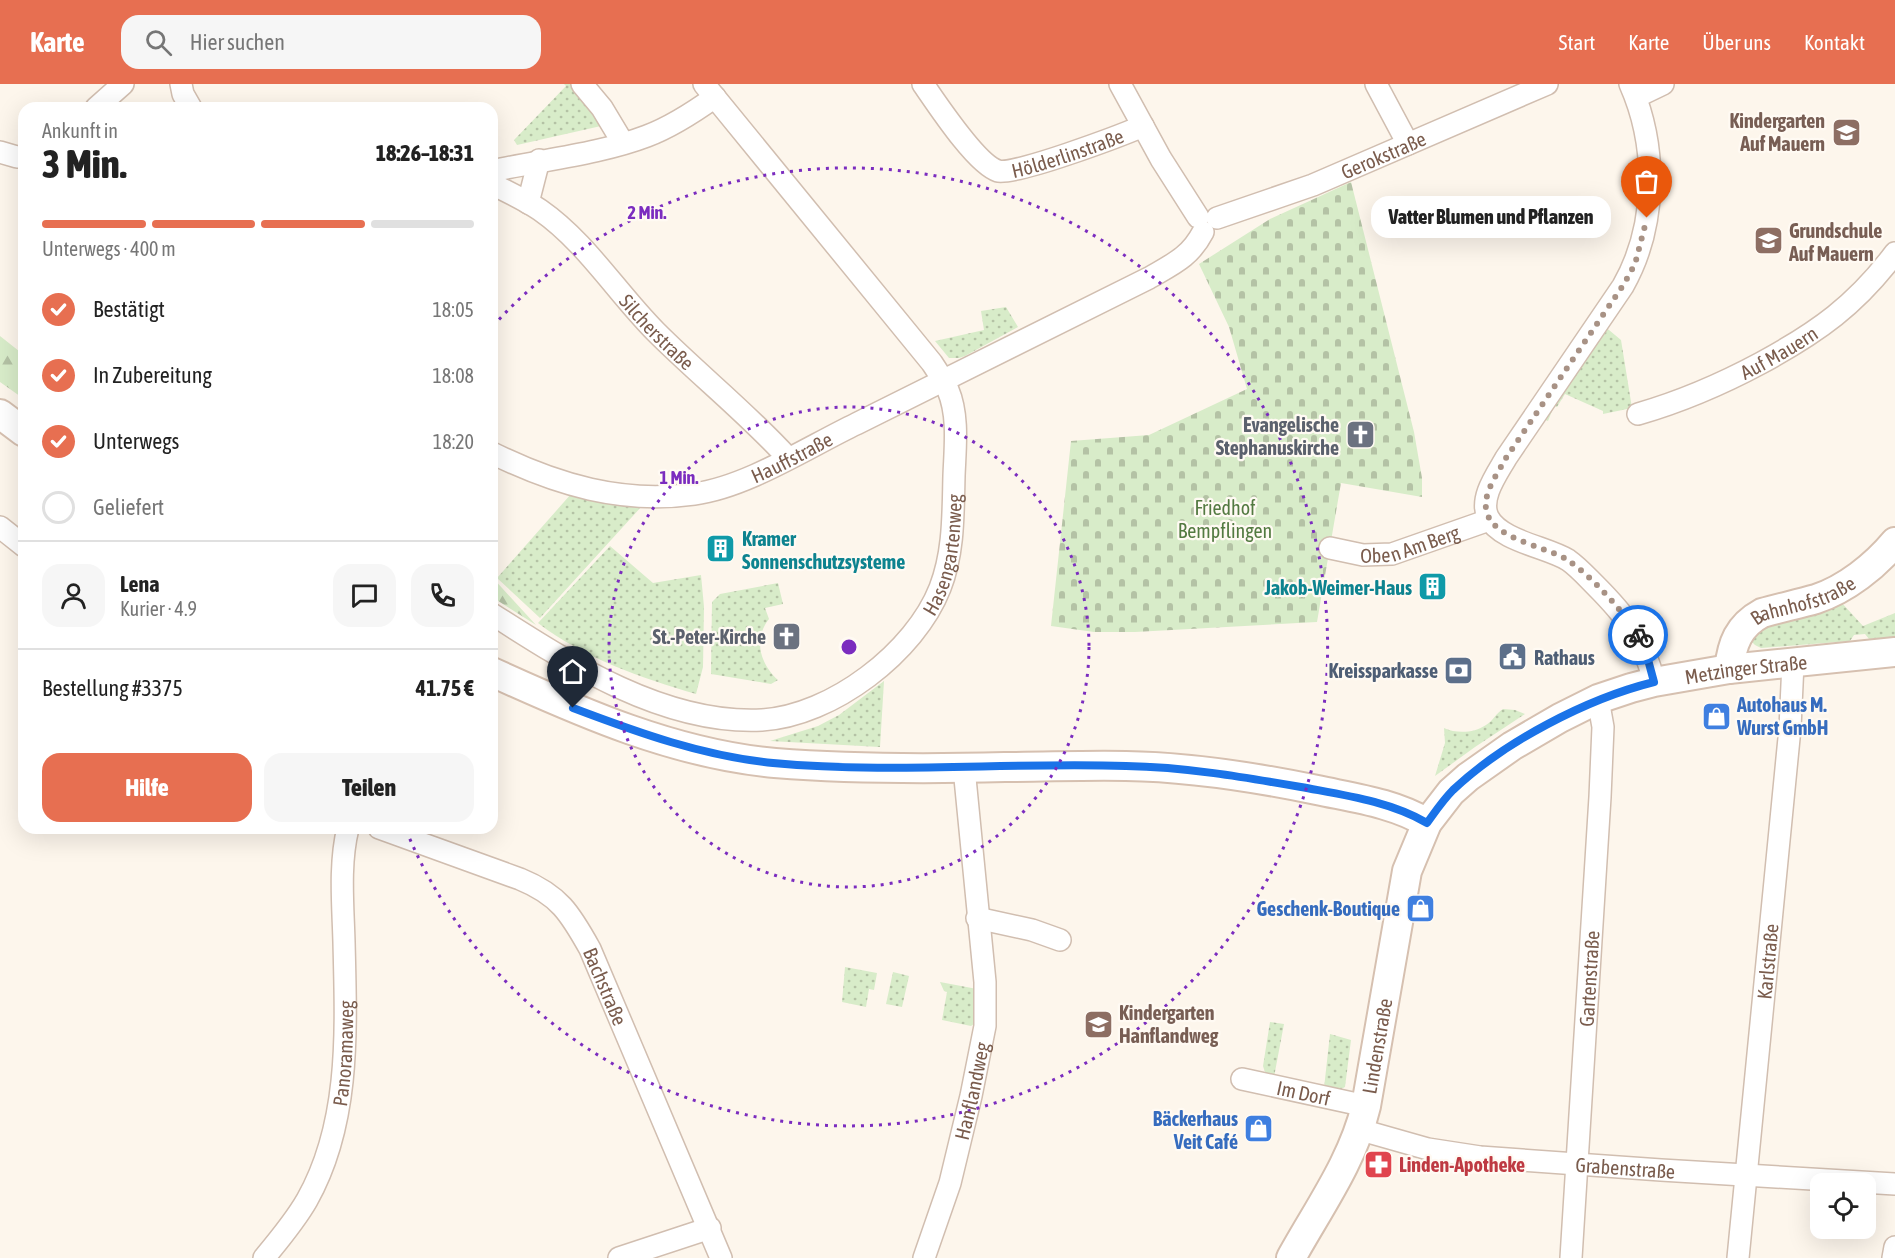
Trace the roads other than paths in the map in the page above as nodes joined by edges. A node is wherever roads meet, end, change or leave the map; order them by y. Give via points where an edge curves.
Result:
1 (123, 84) edge
2 (181, 84) edge
3 (582, 84) edge
4 (923, 84) edge
5 (1120, 84) edge
6 (1376, 84) edge
7 (1547, 84) edge
8 (1663, 84) edge
9 (1633, 90) edge
10 (710, 91) edge
11 (103, 102) edge
12 (188, 102) edge
13 (1143, 126) junction
14 (624, 143) junction
15 (1408, 144) junction
16 (0, 152) edge
17 (18, 157) edge
18 (539, 160) junction
19 (498, 170) edge
20 (498, 187) edge
21 (528, 203) junction
22 (1206, 222) junction
23 (1895, 253) edge
24 (944, 381) junction
25 (0, 414) edge
26 (1638, 414) dead end
27 (18, 428) edge
28 (498, 456) edge
29 (788, 458) junction
30 (1489, 520) junction
31 (0, 527) edge
32 (18, 541) edge
33 (1895, 542) edge
34 (1330, 548) dead end
35 (498, 618) edge
36 (1895, 652) edge
37 (1793, 663) junction
38 (1729, 669) junction
39 (498, 675) edge
40 (1654, 682) junction
41 (1598, 699) junction
42 (964, 768) junction
43 (1427, 823) junction
44 (347, 834) edge
45 (396, 834) edge
46 (977, 918) junction
47 (1060, 940) dead end
48 (1242, 1079) dead end
49 (1364, 1118) junction
50 (1578, 1164) junction
51 (1746, 1175) junction
52 (1895, 1184) edge
53 (710, 1228) junction
54 (1895, 1247) edge
55 (264, 1258) edge
56 (619, 1258) edge
57 (721, 1258) edge
58 (924, 1258) edge
59 (1291, 1258) edge
60 (1570, 1258) edge
61 (1738, 1258) edge
62 (1893, 1258) edge

1 - 11 street
2 - 12 street
3 - 14 street
4 - 13 street, Hölderlinstraße via 975,153 999,171 1011,171 1072,152
5 - 13 street
6 - 15 street
7 - 15 street, Gerokstraße
8 - 9 street
9 - 30 street via 1647,151 1650,199 1635,264 1491,484 1485,511
10 - 14 street via 666,128
10 - 24 street, Hasengartenweg
13 - 22 street
14 - 18 street
15 - 22 street, Gerokstraße via 1313,185
16 - 17 street
18 - 19 street
18 - 21 street
20 - 21 street, Silcherstraße
21 - 29 street, Silcherstraße via 552,219 657,332
22 - 24 street via 1194,248 1182,260
23 - 26 street, Auf Mauern via 1852,302 1803,339 1715,387
24 - 29 street, Hauffstraße
24 - 35 street, Hasengartenweg via 954,419 954,503 951,544 940,587 921,622 899,649 833,697 764,720 692,712 641,696 592,673
25 - 27 street
28 - 29 street, Hauffstraße via 586,489 648,496 714,489
30 - 34 street, Oben Am Berg via 1392,554 1363,555
30 - 40 street via 1505,534 1568,560 1579,570 1634,630
31 - 32 street
33 - 38 street, Bahnhofstraße via 1873,565 1837,589 1751,619 1736,636
36 - 37 street, Metzinger Straße
37 - 38 street, Metzinger Straße
37 - 51 street, Karlstraße
38 - 40 street, Metzinger Straße
39 - 42 street via 605,720 718,755 802,765
40 - 41 street, Metzinger Straße
41 - 43 street, Metzinger Straße via 1489,761 1451,792
41 - 50 street, Gartenstraße via 1603,727 1600,797
42 - 43 street via 1126,766 1211,772 1389,806
42 - 46 street, Hanflandweg
43 - 49 street, Lindenstraße via 1414,850 1402,893
44 - 55 street, Panoramaweg via 345,1041 335,1125 307,1200
45 - 53 street, Bachstraße via 538,886 572,916 590,949
46 - 47 street
46 - 58 street, Hanflandweg via 986,997 985,1026 950,1183
48 - 49 street, Im Dorf
49 - 50 street, Grabenstraße via 1451,1154
49 - 59 street, Lindenstraße via 1337,1178
50 - 51 street, Grabenstraße
50 - 60 street, Gartenstraße
51 - 52 street, Grabenstraße
51 - 61 street, Karlstraße
53 - 56 street
53 - 57 street, Bachstraße
54 - 62 street

